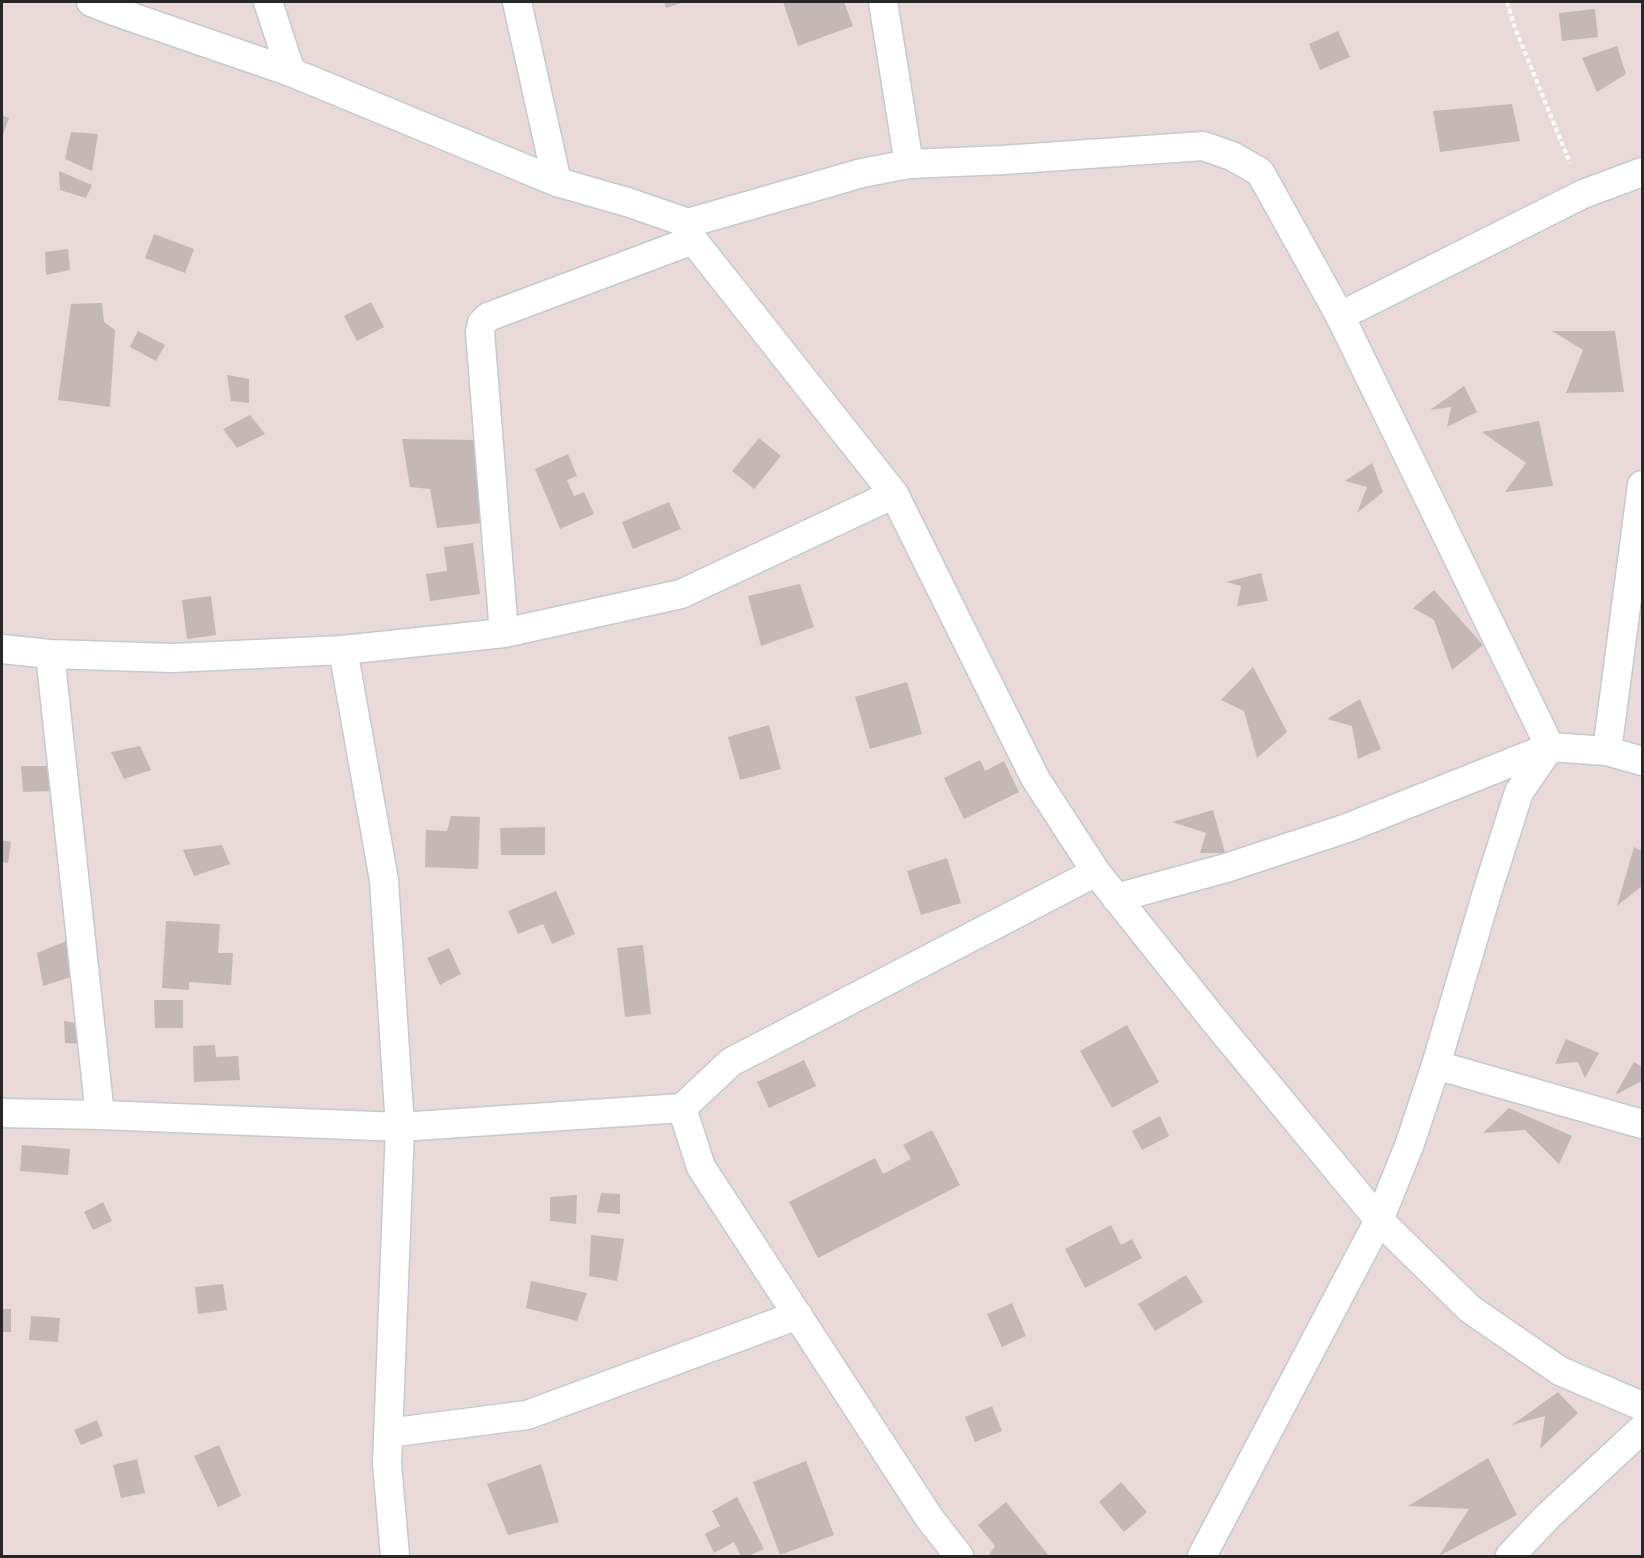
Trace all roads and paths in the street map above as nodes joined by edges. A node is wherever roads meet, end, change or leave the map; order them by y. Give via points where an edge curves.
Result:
1 (92, 2) edge
2 (268, 2) edge
3 (517, 2) edge
4 (883, 2) edge
5 (1507, 2) edge
6 (291, 72) junction
7 (909, 164) junction
8 (1642, 172) edge
9 (557, 182) junction
10 (1583, 194) junction
11 (690, 232) junction
12 (1340, 316) junction
13 (1642, 485) edge
14 (894, 494) junction
15 (504, 633) junction
16 (2, 649) edge
17 (343, 650) junction
18 (50, 654) junction
19 (1550, 747) junction
20 (1607, 751) junction
21 (1642, 761) edge
22 (1096, 872) junction
23 (1116, 898) junction
24 (1437, 1065) junction
25 (682, 1108) junction
26 (2, 1113) edge
27 (100, 1115) junction
28 (1642, 1124) edge
29 (400, 1127) junction
30 (1379, 1220) junction
31 (798, 1315) junction
32 (1642, 1406) edge
33 (1642, 1429) edge
34 (388, 1433) junction
35 (394, 1557) edge
36 (959, 1557) edge
37 (1202, 1557) edge
38 (1510, 1557) edge

1 - 6 street
2 - 6 street
3 - 9 street
4 - 7 street
5 - 10 path
6 - 9 street
7 - 11 street via 862,172
7 - 12 street via 1203,146 1222,152 1260,172
8 - 10 street
9 - 11 street via 627,202
10 - 12 street
11 - 14 street
11 - 15 street via 482,322
12 - 19 street
13 - 20 street
14 - 15 street via 681,594
14 - 22 street via 1035,778
15 - 17 street
16 - 18 street
17 - 18 street via 171,657
17 - 29 street via 384,880
18 - 27 street
19 - 20 street
19 - 23 street via 1347,828 1226,868
19 - 24 street via 1519,792
20 - 21 street
22 - 23 street
22 - 25 street via 731,1062
23 - 30 street
24 - 28 street
24 - 30 street
25 - 29 street
25 - 31 street via 701,1167
26 - 27 street
27 - 29 street
29 - 34 street
30 - 32 street via 1470,1309 1560,1371
30 - 37 street
31 - 34 street via 526,1415
31 - 36 street via 930,1519
33 - 38 street
34 - 35 street

